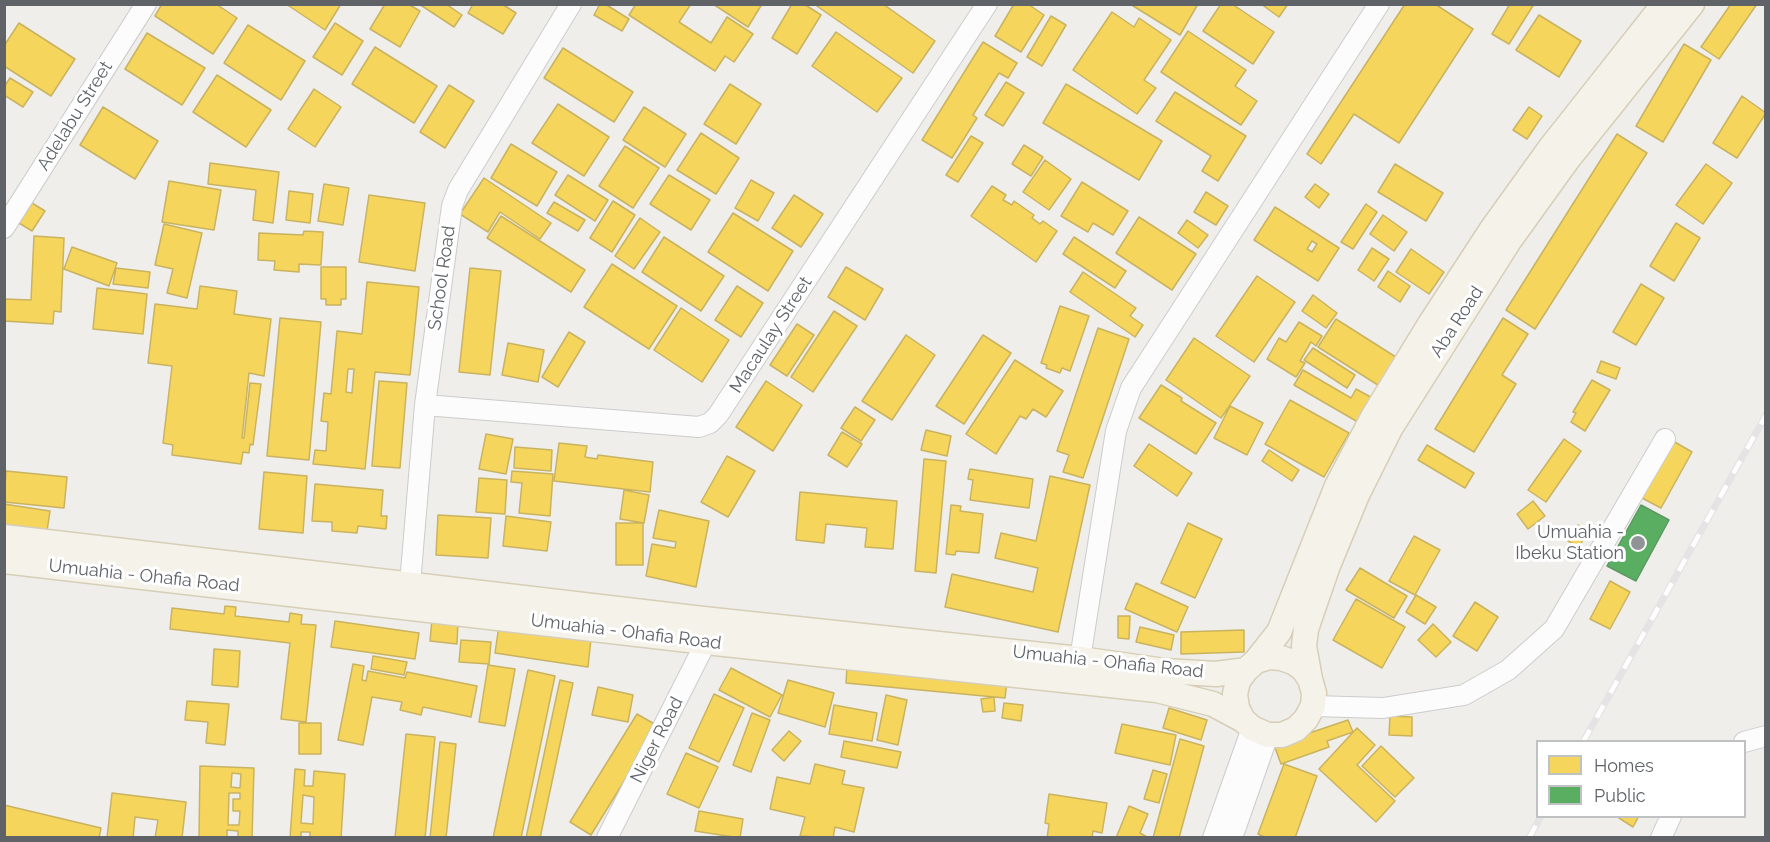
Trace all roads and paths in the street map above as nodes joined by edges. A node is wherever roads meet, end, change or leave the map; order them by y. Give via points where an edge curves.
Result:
1 (146, 4) edge
2 (571, 4) edge
3 (987, 4) edge
4 (1379, 4) edge
5 (1664, 4) edge
6 (1692, 4) edge
7 (4, 228) edge
8 (425, 405) junction
9 (1665, 439) dead end
10 (4, 537) edge
11 (4, 561) edge
12 (410, 584) junction
13 (706, 642) junction
14 (1080, 659) junction
15 (1251, 665) junction
16 (1310, 679) junction
17 (1313, 706) junction
18 (1254, 728) junction
19 (1766, 736) edge
20 (1746, 741) edge
21 (1670, 818) edge
22 (607, 837) edge
23 (1213, 837) edge
24 (1232, 837) edge
25 (1661, 837) edge

1 - 7 street, Adelabu Street
2 - 8 street, School Road via 452,206
3 - 8 street, Macaulay Street via 710,423 699,427
4 - 14 street via 1131,388 1116,431
5 - 15 main road, Aba Road via 1492,229 1401,370 1337,486 1279,632
6 - 16 main road, Aba Road via 1568,159 1509,241 1391,427 1357,495 1306,629 1304,646
8 - 12 street, School Road
9 - 17 street via 1554,629 1508,670 1464,694 1383,708
10 - 12 main road, Umuahia - Ohafia Road
11 - 13 main road, Umuahia - Ohafia Road
12 - 14 main road, Umuahia - Ohafia Road
13 - 18 main road, Umuahia - Ohafia Road via 1157,690 1213,704
13 - 22 street, Niger Road
14 - 15 main road, Umuahia - Ohafia Road via 1216,674
15 - 16 main road via 1269,657 1281,658 1303,669
15 - 18 main road via 1238,681 1235,694 1237,708
16 - 17 main road
17 - 18 main road via 1296,729 1282,735
18 - 23 street
18 - 24 street
19 - 20 street
21 - 25 street

